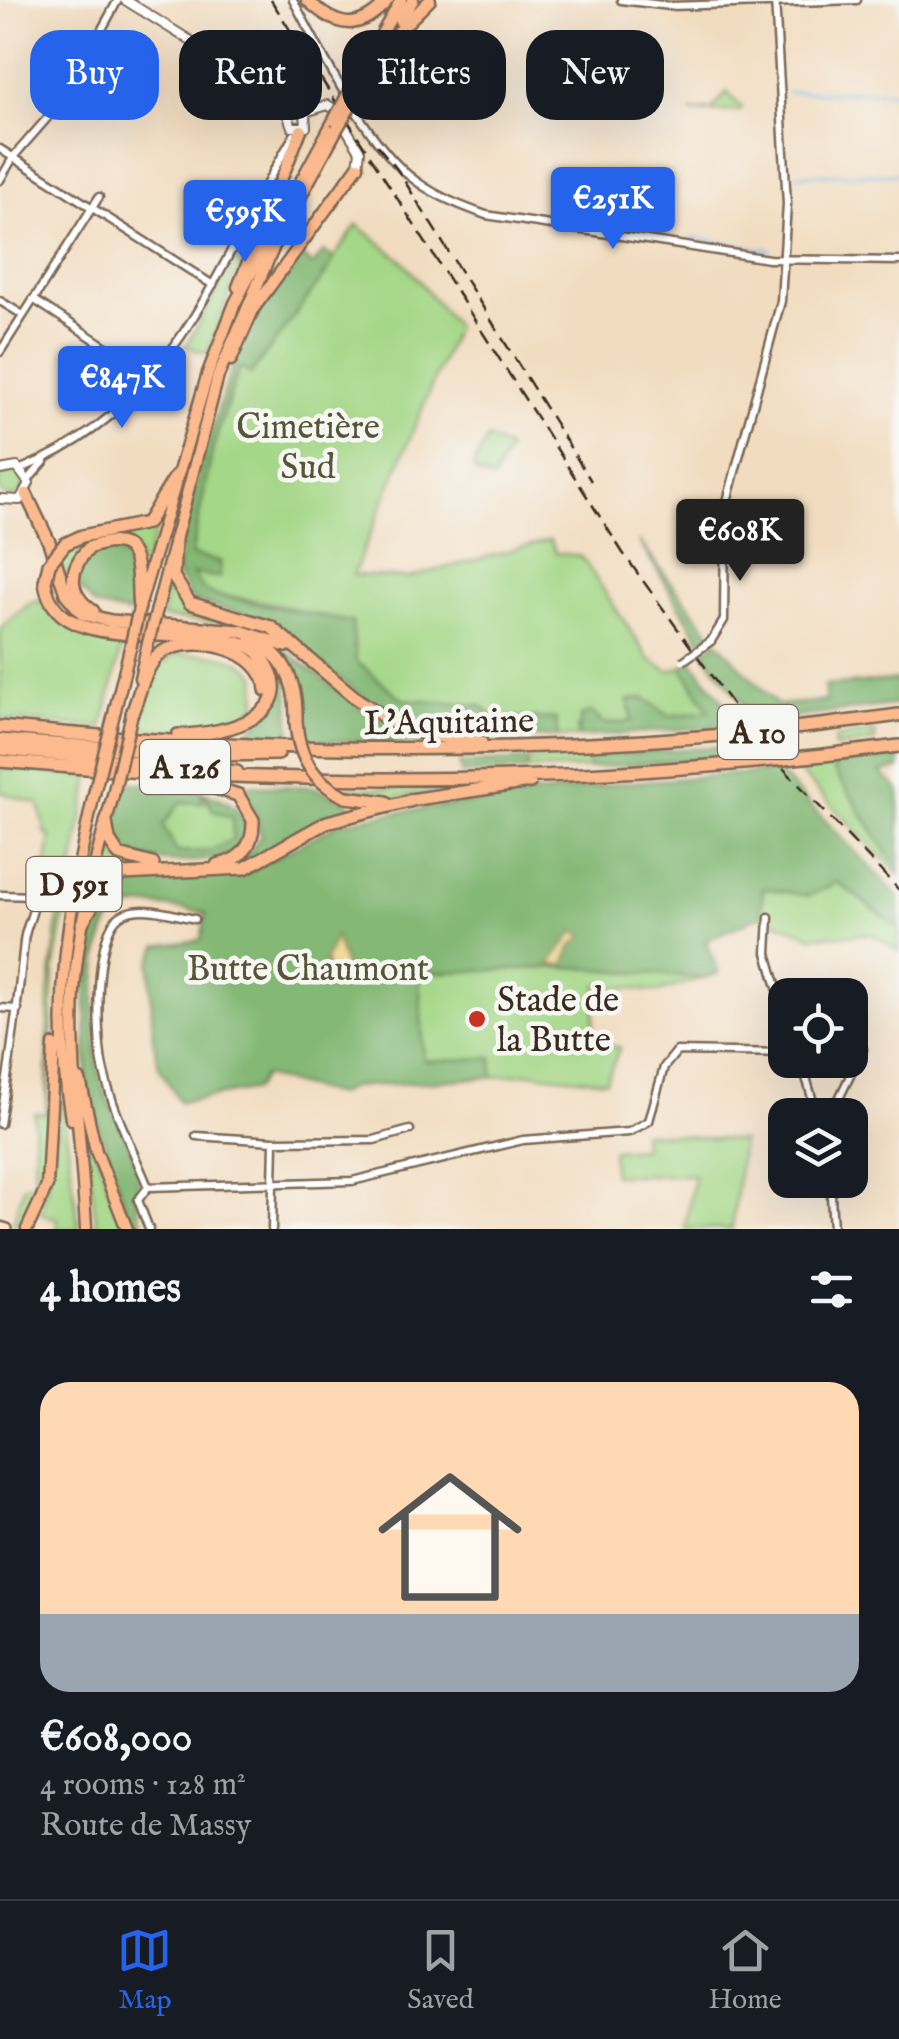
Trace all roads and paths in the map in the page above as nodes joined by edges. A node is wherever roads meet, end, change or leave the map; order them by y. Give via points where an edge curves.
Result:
1 (122, 0) edge
2 (293, 0) edge
3 (307, 0) edge
4 (388, 0) edge
5 (401, 0) edge
6 (413, 0) edge
7 (430, 0) edge
8 (620, 0) edge
9 (857, 0) edge
10 (775, 2) edge
11 (386, 30) edge
12 (396, 30) edge
13 (400, 30) edge
14 (179, 36) edge
15 (322, 106) edge
16 (342, 113) edge
17 (299, 120) edge
18 (303, 120) edge
19 (336, 124) junction
20 (297, 129) junction
21 (0, 149) edge
22 (14, 156) junction
23 (358, 166) joint
24 (0, 180) edge
25 (99, 197) dead end
26 (92, 207) junction
27 (784, 260) junction
28 (899, 261) edge
29 (213, 285) junction
30 (33, 299) junction
31 (0, 300) edge
32 (236, 304) junction
33 (22, 315) junction
34 (0, 352) edge
35 (152, 376) junction
36 (218, 376) junction
37 (46, 459) junction
38 (20, 469) junction
39 (0, 470) edge
40 (176, 476) junction
41 (28, 480) junction
42 (21, 498) junction
43 (1, 500) edge
44 (174, 540) junction
45 (140, 608) junction
46 (140, 622) junction
47 (101, 629) junction
48 (208, 637) junction
49 (683, 661) dead end
50 (319, 668) junction
51 (262, 710) junction
52 (132, 713) junction
53 (899, 715) edge
54 (0, 727) edge
55 (92, 736) junction
56 (0, 740) edge
57 (899, 746) edge
58 (519, 748) junction
59 (0, 749) edge
60 (348, 750) junction
61 (0, 761) edge
62 (166, 774) junction
63 (544, 778) junction
64 (371, 782) junction
65 (413, 800) junction
66 (106, 822) junction
67 (0, 895) edge
68 (769, 918) dead end
69 (195, 919) dead end
70 (82, 924) junction
71 (61, 975) junction
72 (775, 978) edge
73 (0, 1008) edge
74 (18, 1009) junction
75 (74, 1044) junction
76 (768, 1053) edge
77 (1, 1110) edge
78 (0, 1124) edge
79 (410, 1130) dead end
80 (196, 1136) dead end
81 (274, 1141) junction
82 (272, 1183) junction
83 (148, 1188) junction
84 (84, 1197) junction
85 (831, 1198) edge
86 (27, 1229) edge
87 (86, 1229) edge
88 (127, 1229) edge
89 (149, 1229) edge
90 (272, 1229) edge
91 (833, 1229) edge

1 - 14 street
1 - 22 street via 63,100
2 - 27 street via 384,148 414,180 450,202 486,215
3 - 4 main road via 330,21 351,26
5 - 11 main road
6 - 12 main road
7 - 13 main road
8 - 10 street via 670,6
9 - 10 street
10 - 27 street
15 - 23 street via 334,109 360,151
16 - 19 main road, bridge
17 - 20 street
18 - 20 street via 306,127
19 - 32 main road
19 - 36 main road
20 - 29 street
20 - 32 main road
21 - 22 street
22 - 24 street
22 - 26 street
23 - 36 main road via 254,308
25 - 26 street
26 - 29 street
26 - 30 street
27 - 28 street
27 - 49 street, bridge via 781,301 724,509 724,620
29 - 35 street
30 - 33 street
30 - 35 street
31 - 33 street
32 - 40 main road
33 - 34 street
35 - 37 street via 104,422
36 - 44 main road
37 - 38 street
37 - 41 street
38 - 39 street
38 - 41 street
40 - 45 main road
40 - 47 highway, bridge via 156,514 141,526 82,536 49,564 48,600 62,619
41 - 42 street
42 - 43 street
42 - 46 highway via 73,605 97,619
42 - 47 highway via 67,608
44 - 50 highway via 173,576 184,598 271,627
44 - 52 main road, bridge
45 - 46 highway via 141,578 132,554 113,544 89,548 72,573 78,598 93,611
45 - 71 main road, D 591, bridge via 68,913
46 - 50 highway via 252,633
47 - 48 highway
48 - 51 highway via 247,645 264,659 272,690
48 - 65 highway, bridge via 249,639 276,655 292,682 308,768 320,782 346,797
50 - 58 highway via 396,724 440,738
51 - 52 highway via 266,683 250,659 185,646 156,658
51 - 55 highway via 248,723 216,734
52 - 66 main road, D 591, bridge
53 - 58 highway, L'Aquitaine / A 10
54 - 55 highway, L'Aquitaine / A 10
55 - 60 highway, L'Aquitaine / A 10
56 - 60 highway, A 126 via 200,754
57 - 63 highway, L'Aquitaine / A 10
58 - 60 highway, L'Aquitaine / A 10
59 - 64 highway, A 126
61 - 62 highway, L'Aquitaine / A 10
62 - 64 highway, L'Aquitaine / A 10
62 - 66 highway via 221,787 245,802 254,830 239,857 205,866 130,861 115,851
63 - 64 highway, L'Aquitaine / A 10
63 - 65 highway
65 - 70 highway via 327,822 245,868 123,874 104,886
66 - 70 main road, D 591
67 - 74 street via 34,896
68 - 72 street
69 - 83 street via 144,910 123,914 109,926 103,948 100,1052
70 - 75 main road, D 591
71 - 84 main road, D 591 via 61,1062
71 - 86 main road via 48,1186
73 - 74 street
74 - 77 street
75 - 84 main road, D 591
75 - 88 main road via 87,1122
76 - 82 street via 673,1053 649,1121 628,1132 523,1140 352,1181
77 - 78 street
79 - 81 street via 374,1140
80 - 81 street
81 - 82 street
82 - 83 street
82 - 90 street
83 - 89 street via 138,1200
84 - 87 main road, D 591
85 - 91 street

